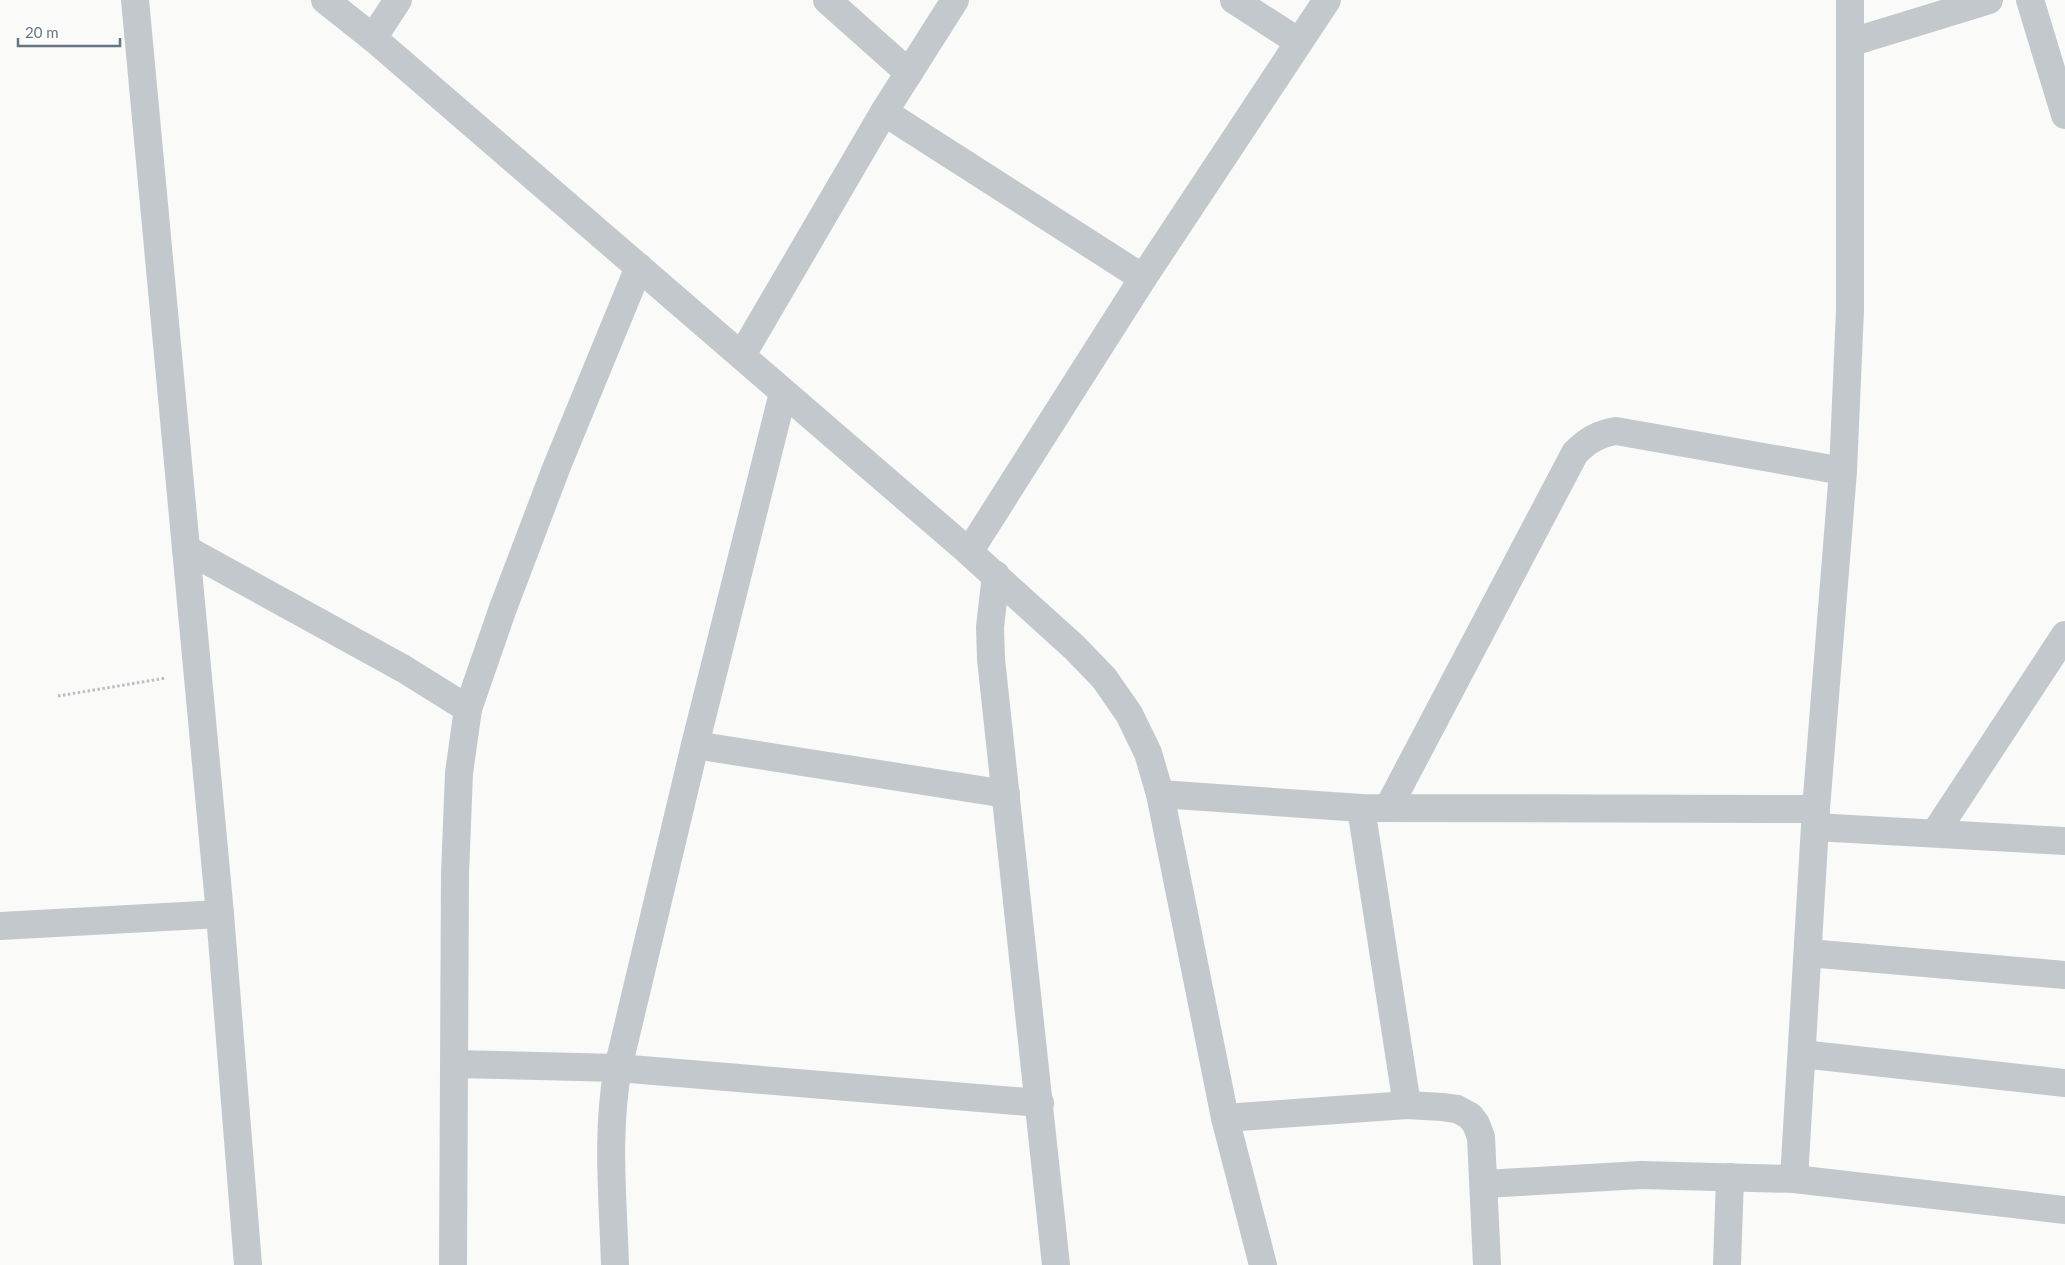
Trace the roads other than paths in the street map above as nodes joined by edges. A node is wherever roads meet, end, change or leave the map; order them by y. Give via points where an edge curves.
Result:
1 (136, 0) edge
2 (325, 0) edge
3 (398, 0) edge
4 (827, 0) edge
5 (955, 0) edge
6 (1234, 0) edge
7 (1327, 0) edge
8 (1850, 0) edge
9 (1989, 0) edge
10 (2030, 0) edge
11 (373, 38) junction
12 (1299, 42) junction
13 (1852, 42) junction
14 (909, 73) junction
15 (884, 112) junction
16 (2065, 115) edge
17 (639, 267) junction
18 (1143, 278) junction
19 (742, 355) junction
20 (783, 393) junction
21 (1843, 471) junction
22 (186, 549) junction
23 (969, 552) junction
24 (996, 575) junction
25 (2065, 635) edge
26 (468, 709) junction
27 (695, 745) junction
28 (1006, 794) junction
29 (1160, 794) junction
30 (1361, 808) junction
31 (1388, 808) junction
32 (1816, 818) junction
33 (1935, 833) junction
34 (2065, 841) edge
35 (220, 914) junction
36 (0, 926) edge
37 (1808, 954) junction
38 (2065, 975) edge
39 (1802, 1054) junction
40 (454, 1064) junction
41 (618, 1068) junction
42 (2065, 1083) edge
43 (1040, 1103) junction
44 (1407, 1105) junction
45 (1225, 1118) junction
46 (1730, 1177) junction
47 (1794, 1179) junction
48 (1485, 1184) junction
49 (2065, 1210) edge
50 (248, 1265) edge
51 (453, 1265) edge
52 (615, 1265) edge
53 (1056, 1265) edge
54 (1263, 1265) edge
55 (1487, 1265) edge
56 (1727, 1265) edge

1 - 22 street
2 - 11 street
3 - 11 street
4 - 14 street
5 - 14 street
6 - 12 street
7 - 12 street
8 - 13 street
9 - 13 street
10 - 16 street
11 - 17 street
12 - 18 street
13 - 21 street via 1850,310
14 - 15 street
15 - 18 street
15 - 19 street
17 - 19 street
17 - 26 street via 557,466
18 - 23 street
19 - 20 street
20 - 23 street
20 - 27 street
21 - 31 street via 1616,431 1601,433 1588,441 1575,453
21 - 32 street
22 - 26 street via 404,669
22 - 35 street
23 - 24 street
24 - 28 street via 990,627 991,659
24 - 29 street via 1104,678 1129,714 1148,753
25 - 33 street
26 - 40 street via 459,791
27 - 28 street
27 - 41 street
28 - 43 street
29 - 30 street
29 - 45 street
30 - 31 street
30 - 44 street
31 - 32 street
32 - 33 street
32 - 37 street
33 - 34 street
35 - 36 street
35 - 50 street
37 - 38 street
37 - 39 street
39 - 42 street
39 - 47 street
40 - 41 street
40 - 51 street
41 - 43 street
41 - 52 street via 612,1129
43 - 53 street
44 - 45 street
44 - 48 street via 1457,1109 1470,1116 1481,1137
45 - 54 street
46 - 47 street
46 - 48 street via 1641,1175
46 - 56 street
47 - 49 street
48 - 55 street

